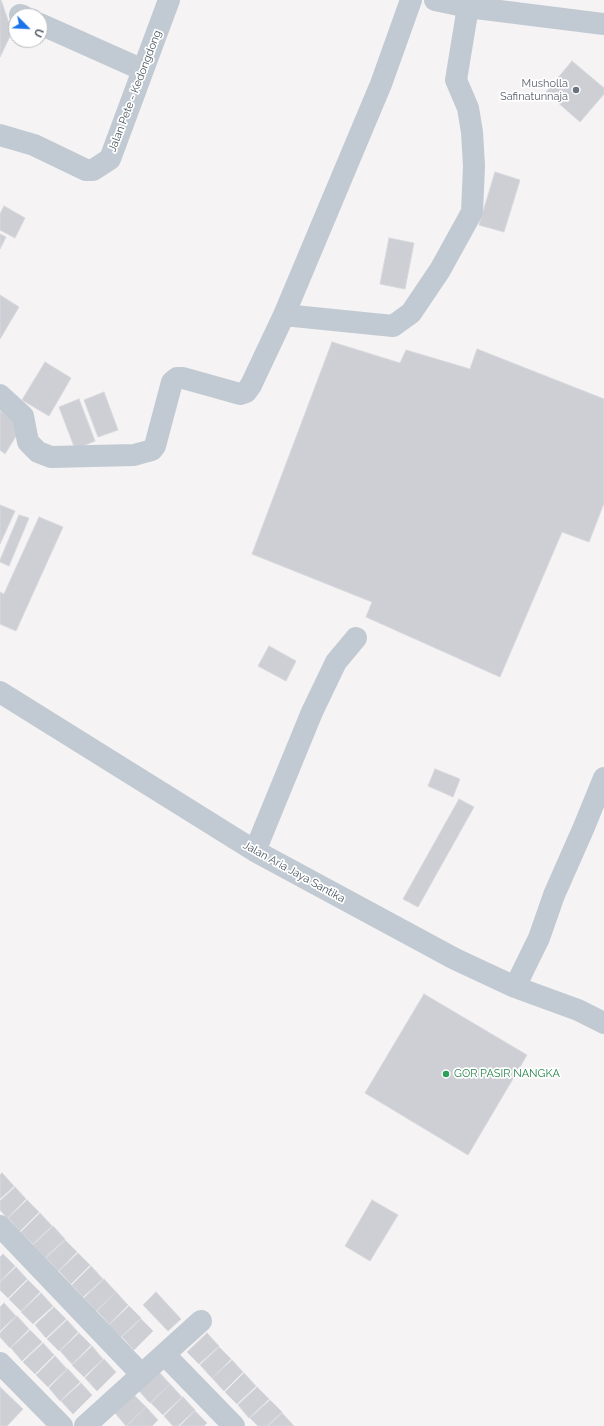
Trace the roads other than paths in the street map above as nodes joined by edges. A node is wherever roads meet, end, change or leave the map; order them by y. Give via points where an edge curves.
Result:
1 (169, 0) edge
2 (412, 0) edge
3 (434, 0) edge
4 (468, 7) junction
5 (604, 24) edge
6 (48, 28) edge
7 (143, 70) junction
8 (0, 135) edge
9 (284, 315) junction
10 (0, 396) edge
11 (356, 638) dead end
12 (0, 692) edge
13 (604, 778) edge
14 (255, 851) junction
15 (515, 987) junction
16 (604, 1023) edge
17 (0, 1226) edge
18 (201, 1321) dead end
19 (165, 1354) junction
20 (0, 1362) edge
21 (142, 1375) junction
22 (94, 1423) edge
23 (62, 1426) edge
24 (234, 1426) edge

1 - 7 street, Jalan Pete - Kedongdong
2 - 9 street via 381,84
3 - 4 street
4 - 5 street
4 - 9 street via 456,80 468,108 472,132 472,212 440,270 411,313 393,326
6 - 7 street
7 - 8 street, Jalan Pete - Kedongdong via 110,159 93,170 86,170 34,145
9 - 10 street via 246,392 240,394 183,378 177,378 172,382 155,446 147,452 134,455 51,457 38,452 28,442 23,416
11 - 14 street via 336,662 312,712
12 - 14 street, Jalan Aria Jaya Santika
13 - 15 street via 554,895 539,938
14 - 15 street, Jalan Aria Jaya Santika via 455,959
15 - 16 street, Jalan Aria Jaya Santika via 578,1010
17 - 21 street
18 - 19 street
19 - 21 street
19 - 24 street
20 - 23 street
21 - 22 street

